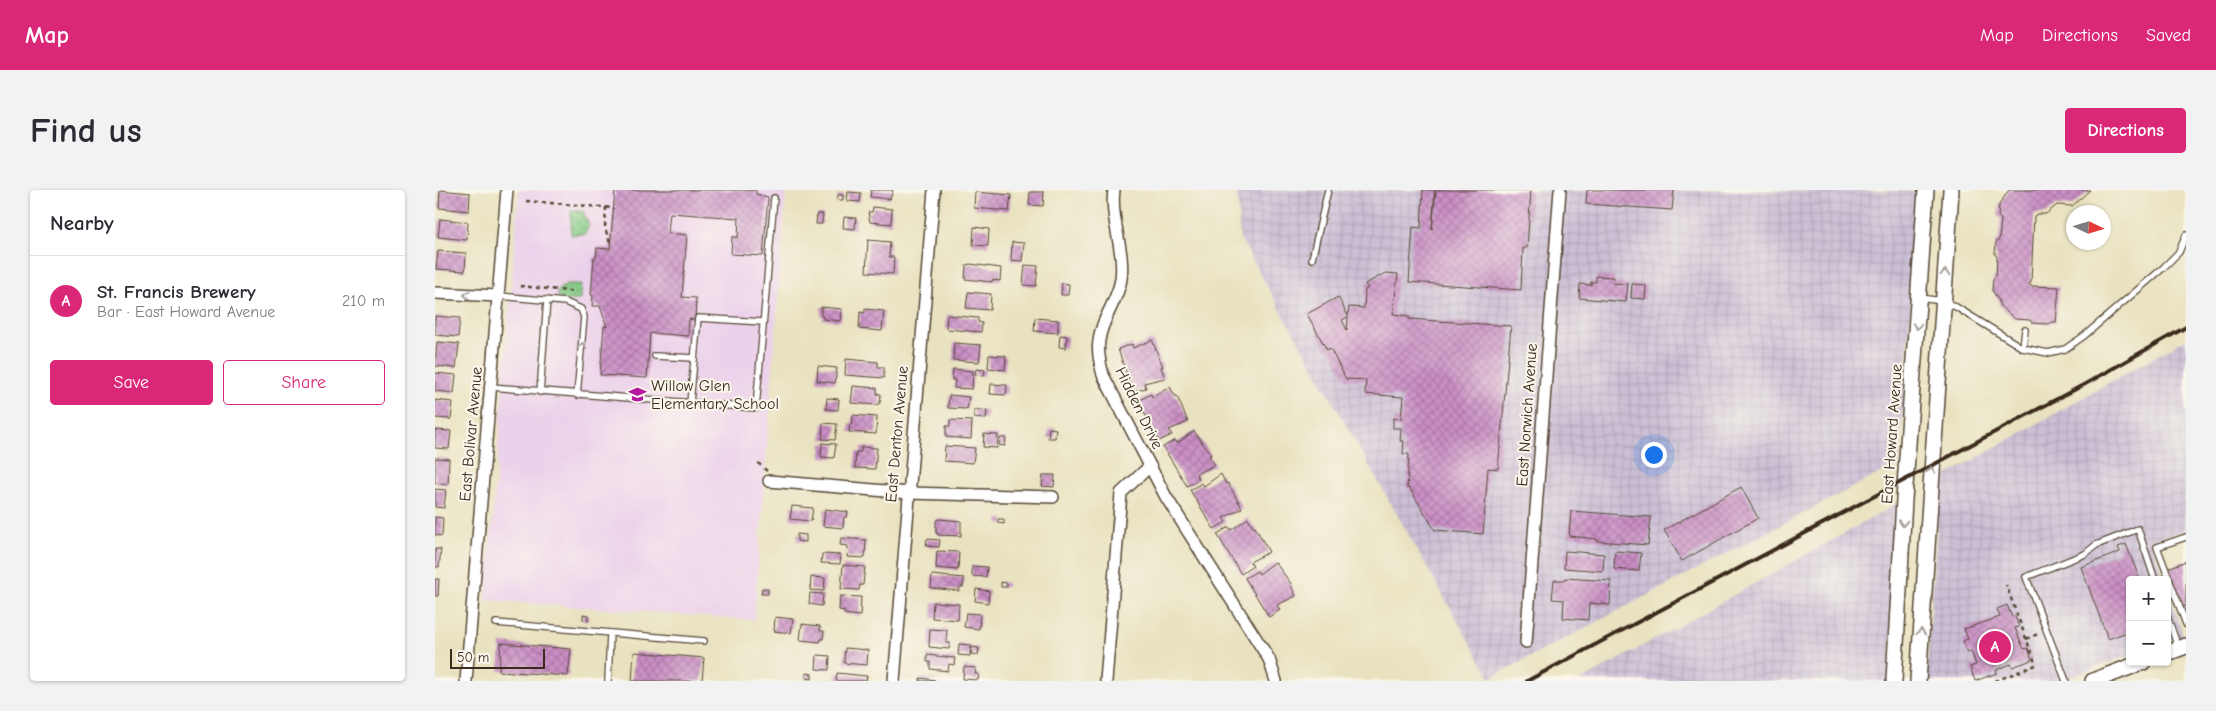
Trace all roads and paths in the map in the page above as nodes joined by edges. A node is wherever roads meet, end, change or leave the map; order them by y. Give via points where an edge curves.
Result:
1 (507, 190) edge
2 (934, 190) edge
3 (1114, 190) edge
4 (1328, 190) edge
5 (1560, 190) edge
6 (1926, 190) edge
7 (1951, 190) edge
8 (774, 198) dead end
9 (526, 201) dead end
10 (607, 207) junction
11 (614, 208) dead end
12 (2186, 235) edge
13 (611, 246) dead end
14 (1312, 259) dead end
15 (520, 286) dead end
16 (577, 292) dead end
17 (435, 293) edge
18 (499, 296) junction
19 (1919, 298) junction
20 (547, 300) junction
21 (1943, 301) junction
22 (763, 322) junction
23 (2025, 330) dead end
24 (2023, 348) junction
25 (655, 356) dead end
26 (694, 358) junction
27 (491, 388) junction
28 (540, 392) junction
29 (577, 395) junction
30 (690, 403) junction
31 (1150, 466) junction
32 (769, 481) dead end
33 (909, 493) junction
34 (1053, 497) dead end
35 (2186, 537) edge
36 (2154, 576) edge
37 (2006, 585) dead end
38 (2168, 621) edge
39 (496, 622) dead end
40 (2186, 624) edge
41 (2046, 631) junction
42 (610, 633) junction
43 (2026, 639) junction
44 (704, 641) dead end
45 (1526, 642) dead end
46 (2177, 650) edge
47 (1895, 664) junction
48 (2132, 666) edge
49 (467, 681) edge
50 (608, 681) edge
51 (894, 681) edge
52 (1106, 681) edge
53 (1277, 681) edge
54 (1888, 681) edge
55 (1894, 681) edge
56 (1918, 681) edge
57 (1995, 681) edge
58 (2066, 681) edge
59 (2093, 681) edge

1 - 18 street, East Bolivar Avenue
2 - 33 street, East Denton Avenue
3 - 31 street, Hidden Drive via 1111,206 1121,278 1099,340 1099,358 1103,375
4 - 14 lane
5 - 45 street, East Norwich Avenue
6 - 19 main road, East Howard Avenue
21 -> 7 main road
8 - 22 lane
9 - 10 path
10 - 11 path
10 - 13 path via 605,228
12 - 24 lane via 2179,252 2163,268 2084,336 2065,349 2048,353
15 - 16 path
18 -> 17 street
18 - 20 lane
18 - 27 street, East Bolivar Avenue
19 - 21 lane
19 -> 47 main road, East Howard Avenue
20 - 28 lane
29 -> 20 lane via 584,317 581,309 574,305
21 - 24 lane
56 -> 21 main road
22 - 26 lane via 698,318
22 - 30 lane via 756,408
23 - 24 lane
25 - 26 lane
26 - 30 lane
27 - 28 lane
27 - 49 street, East Bolivar Avenue
28 - 29 lane
29 - 30 lane
31 - 52 street, Hidden Drive via 1121,493
31 - 53 street, Hidden Drive via 1166,497 1269,659
32 - 33 street
33 - 34 street
33 - 51 street, East Denton Avenue
35 - 40 lane via 2157,547
36 - 41 lane via 2138,530 2026,577
37 - 43 path
38 - 46 lane
39 - 42 lane
41 - 43 path
41 - 58 lane
42 - 44 lane
42 - 50 lane
43 - 57 path via 2036,665
47 - 54 main road
47 - 55 main road, East Howard Avenue
48 - 59 main road

